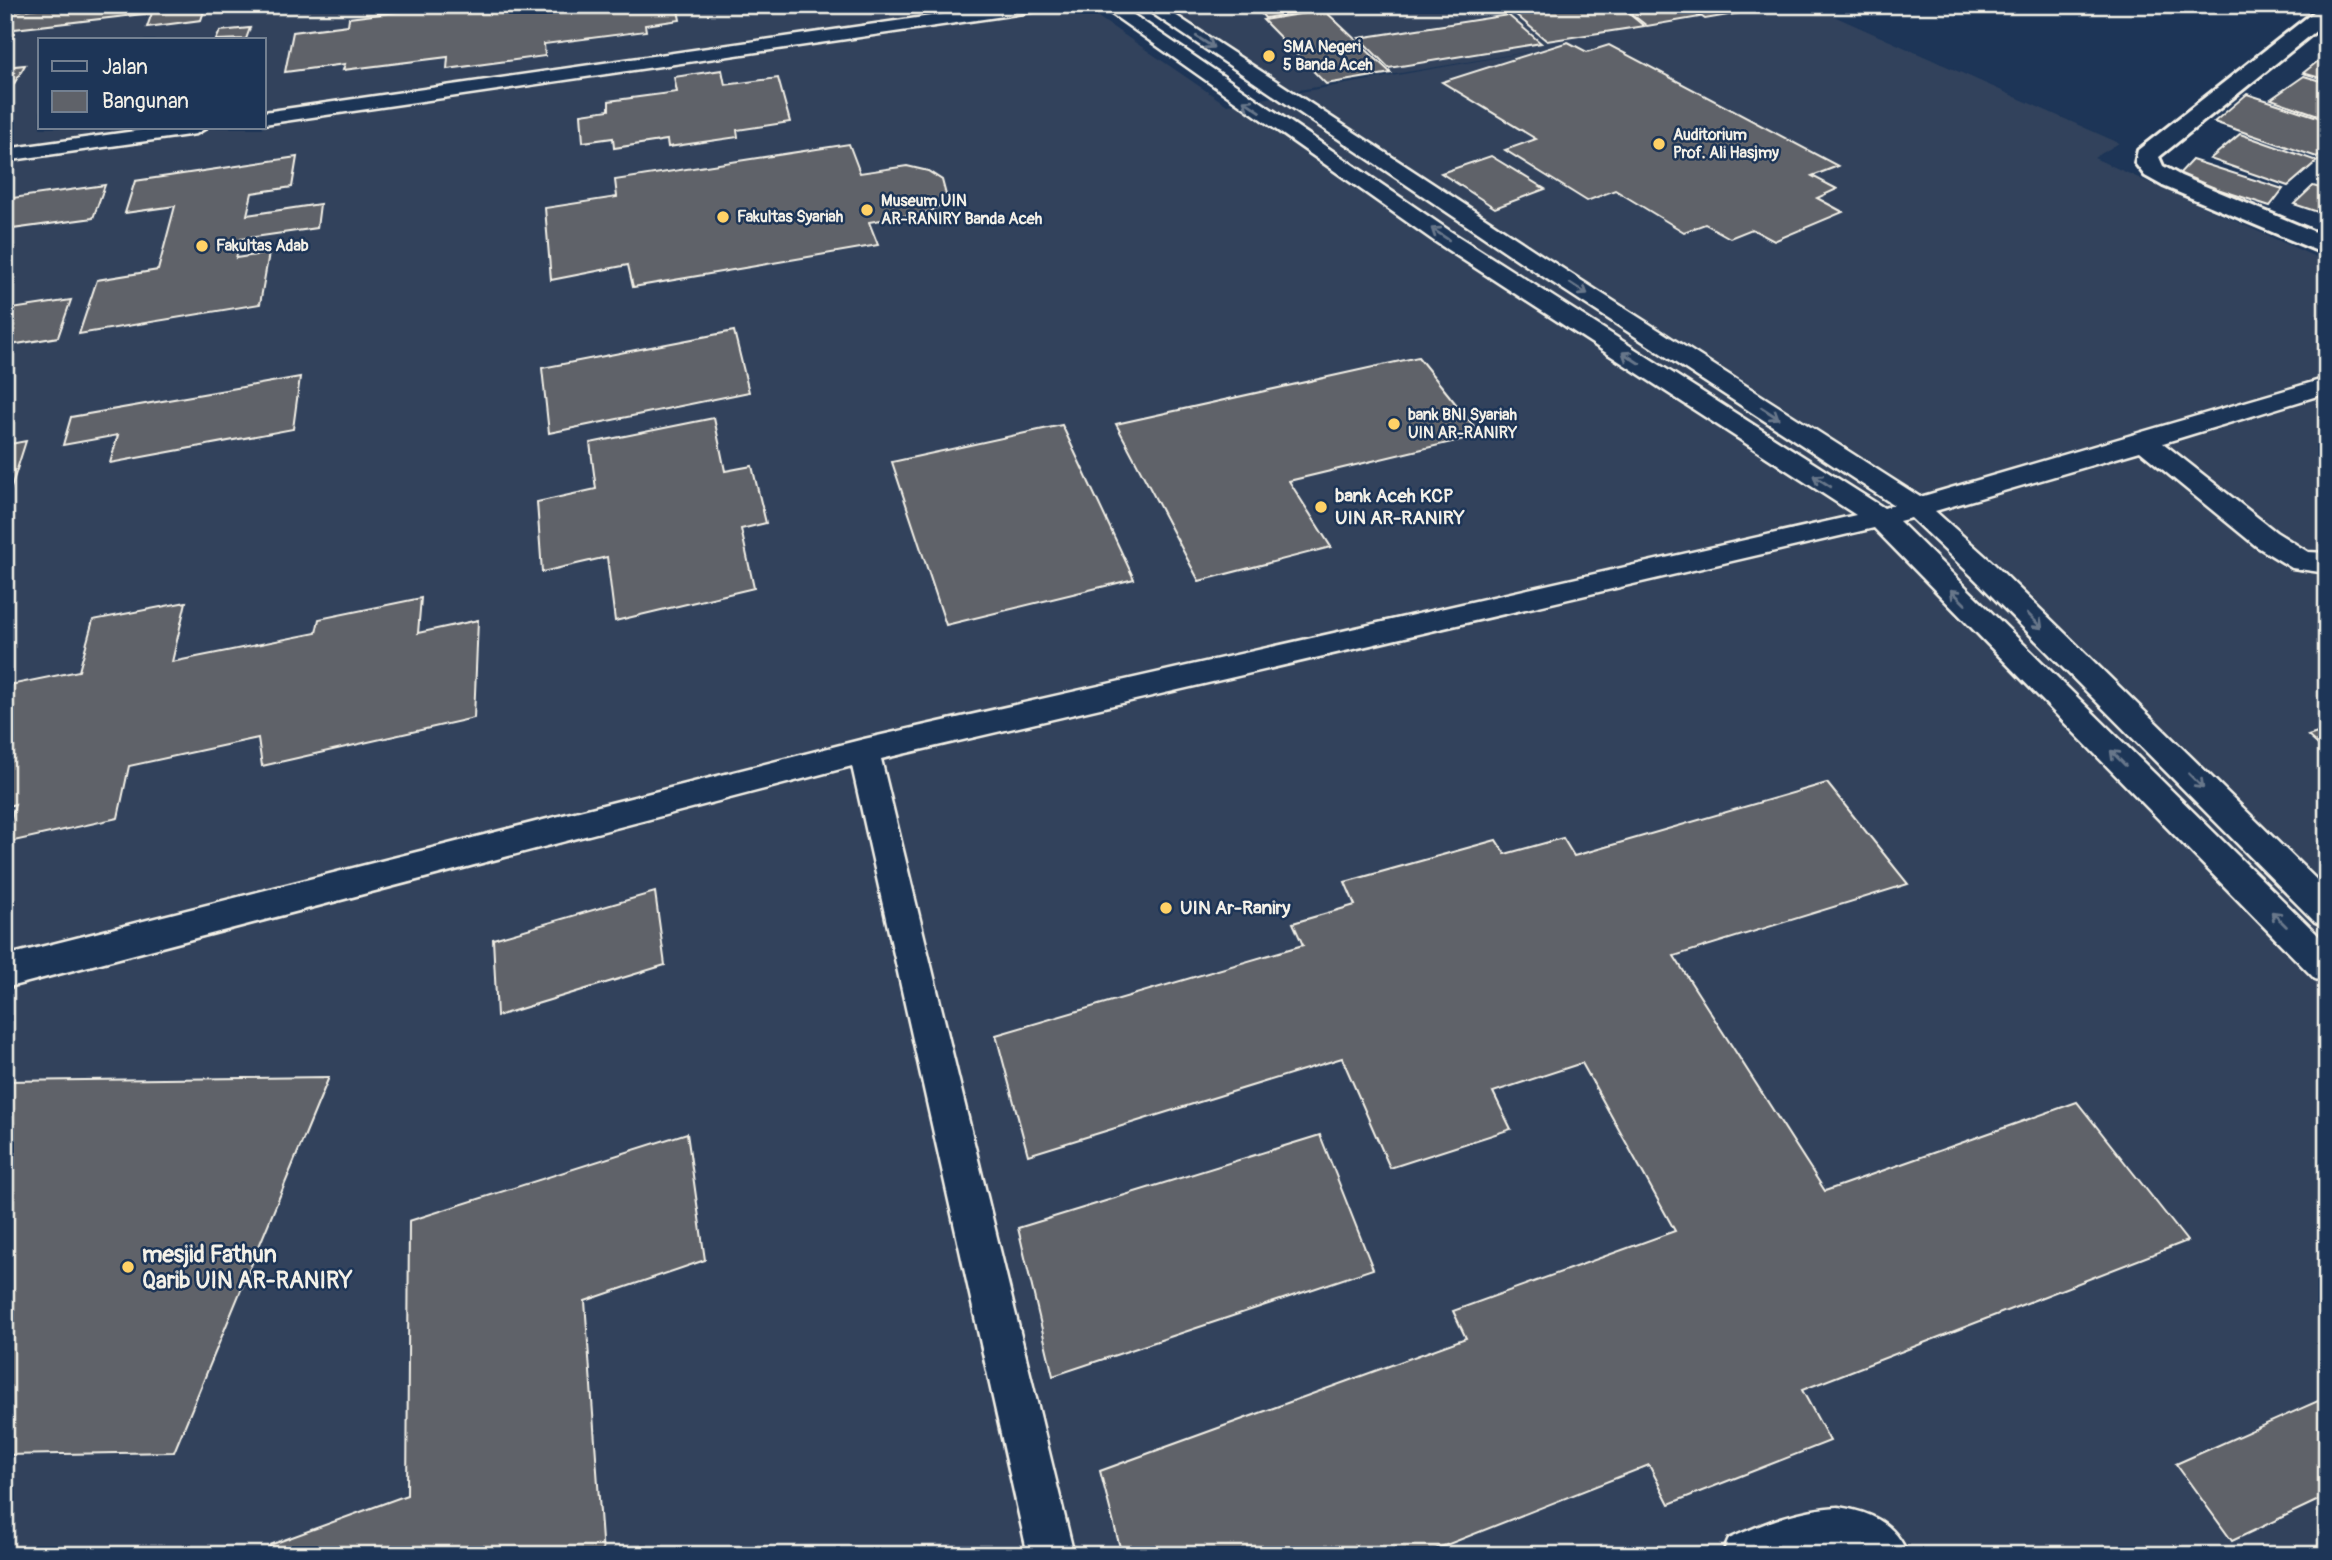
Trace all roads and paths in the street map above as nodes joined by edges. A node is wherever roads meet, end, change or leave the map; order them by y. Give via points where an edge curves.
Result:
1 (1044, 5) edge
2 (1107, 5) edge
3 (1148, 5) edge
4 (2327, 11) edge
5 (266, 118) edge
6 (182, 130) edge
7 (5, 155) edge
8 (1386, 160) junction
9 (1350, 173) junction
10 (2327, 247) edge
11 (1535, 261) junction
12 (1501, 275) junction
13 (2327, 385) edge
14 (2144, 442) junction
15 (1914, 506) junction
16 (1880, 518) junction
17 (2327, 563) edge
18 (864, 751) junction
19 (2327, 912) edge
20 (2327, 968) edge
21 (5, 972) edge
22 (1051, 1555) edge
23 (1745, 1555) edge
24 (1885, 1555) edge

1 - 5 lane
9 -> 2 lane
3 -> 8 lane
4 - 10 street via 2147,155 2147,163 2172,181
6 - 7 lane
8 - 9 lane
8 - 11 lane
12 -> 9 lane
11 - 12 lane
11 -> 15 lane
16 -> 12 lane
13 - 14 lane
14 - 15 lane
14 - 17 lane via 2266,539 2302,561
15 - 16 lane
15 -> 19 lane
16 - 18 lane
20 -> 16 lane
18 - 21 lane
18 - 22 lane
23 - 24 lane via 1783,1538 1842,1528 1865,1536

